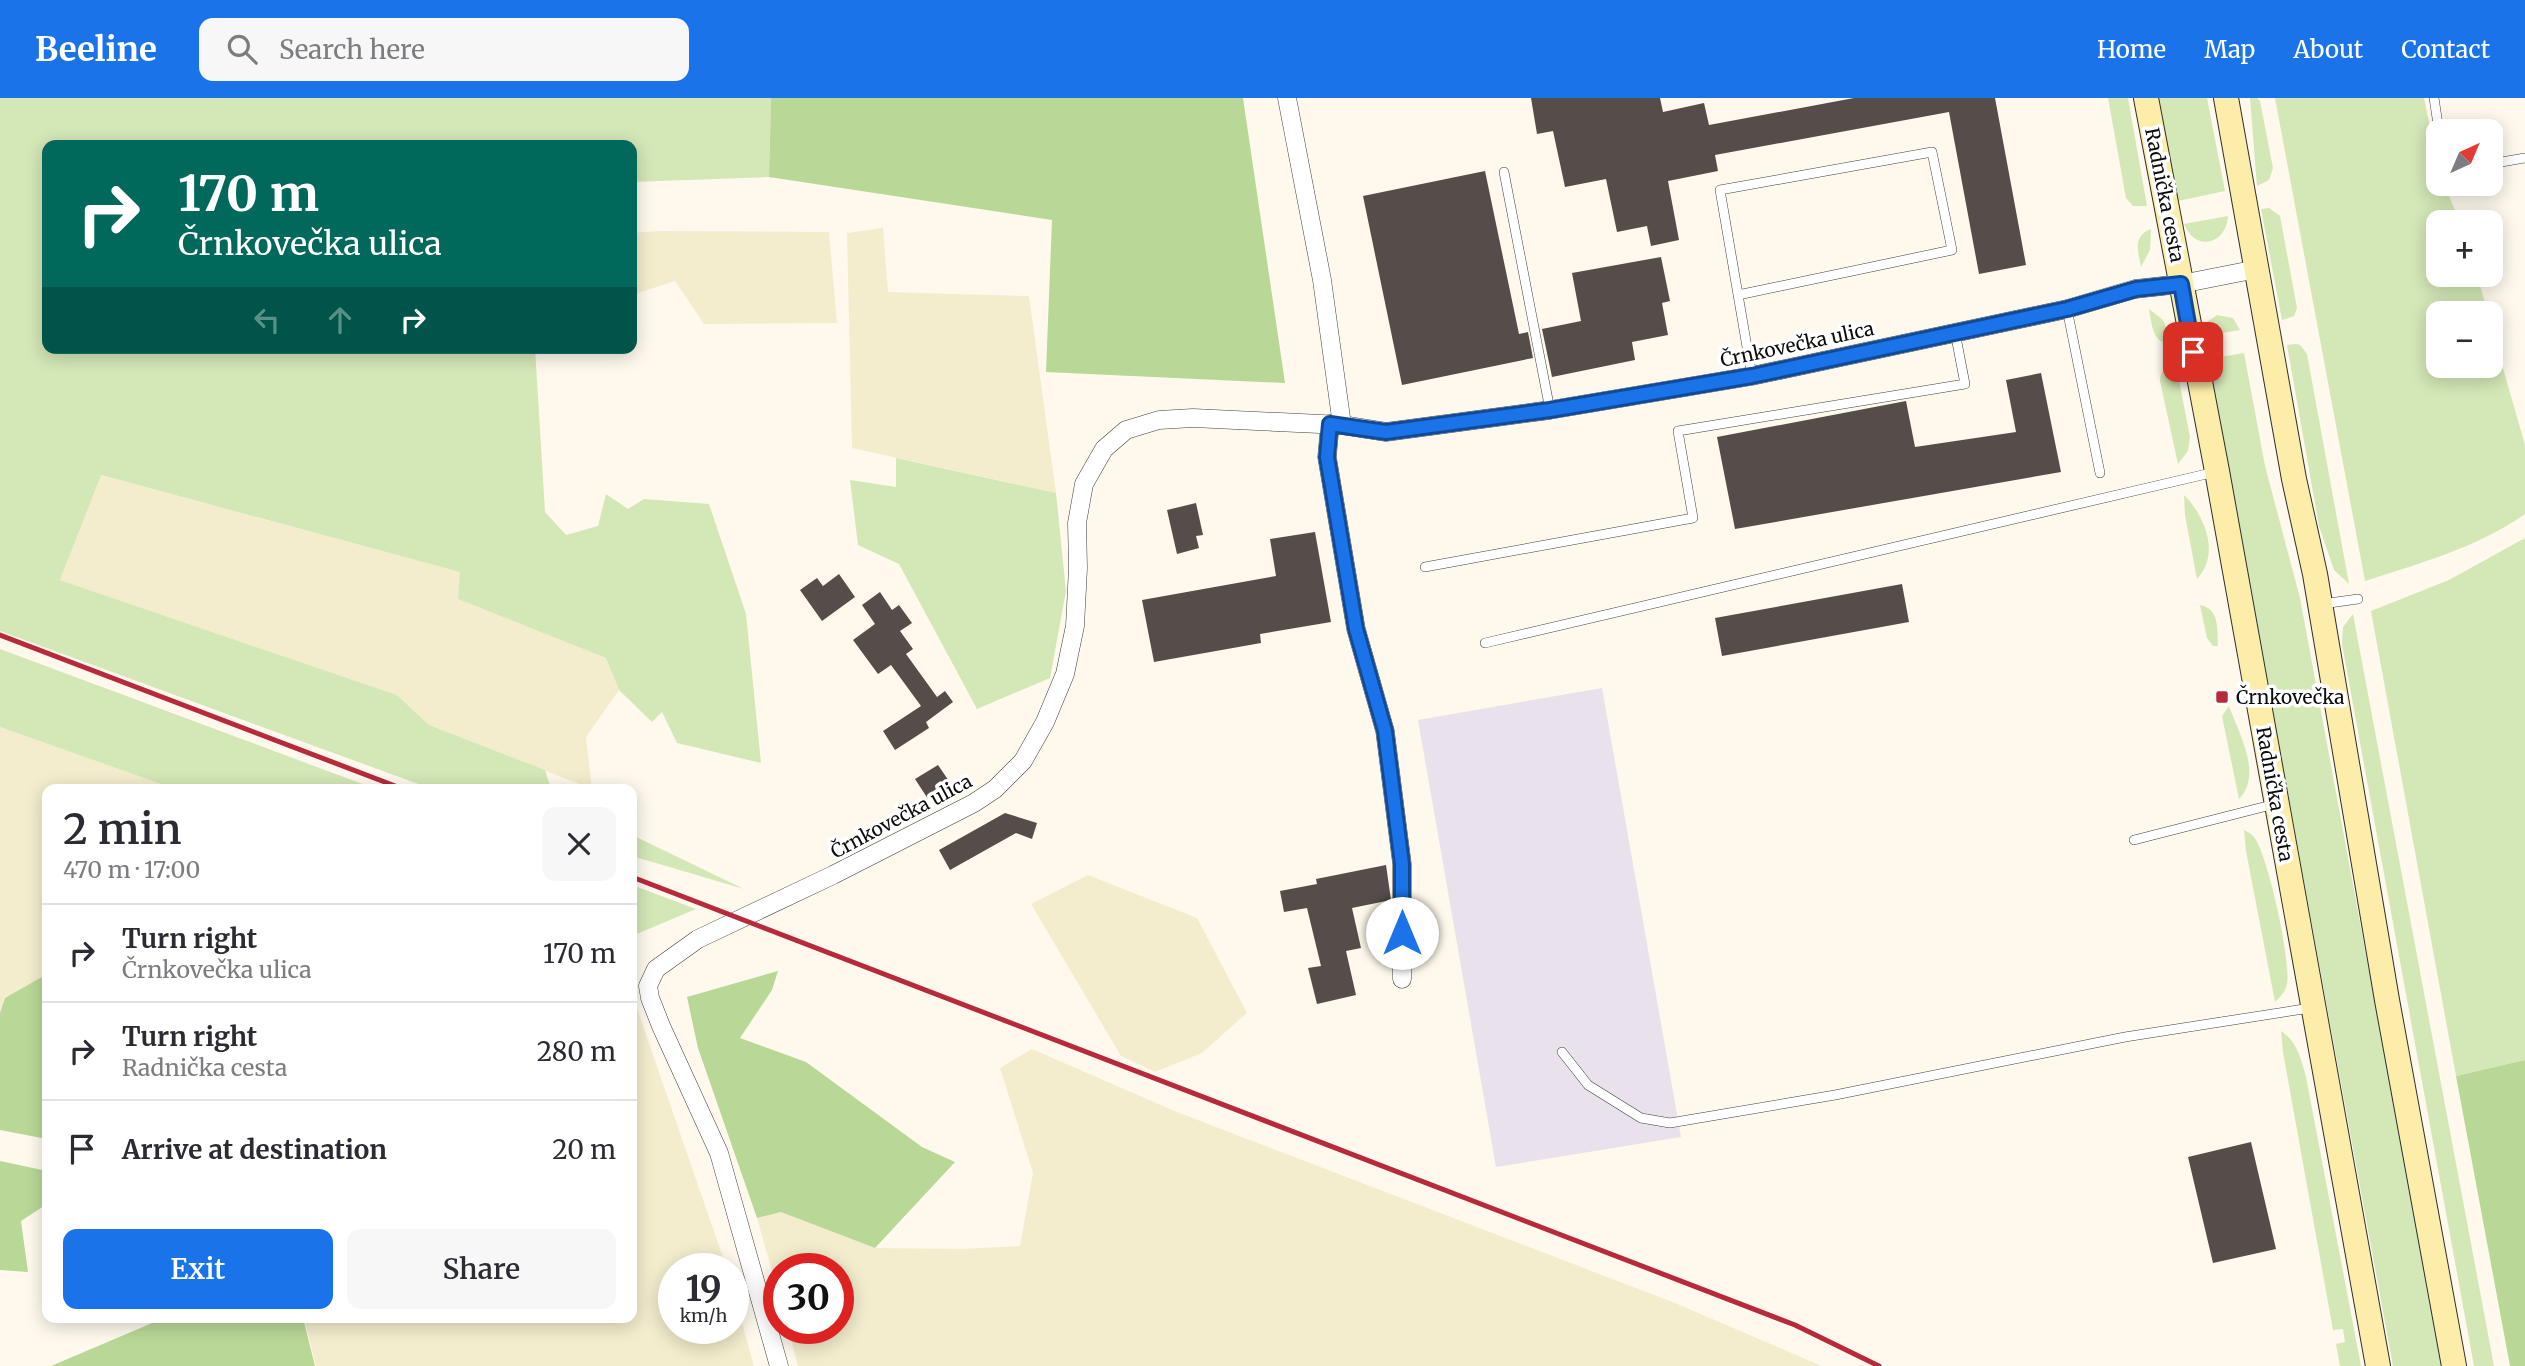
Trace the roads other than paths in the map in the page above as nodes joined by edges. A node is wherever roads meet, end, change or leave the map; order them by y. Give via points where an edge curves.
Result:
1 (1287, 98) edge
2 (2146, 98) edge
3 (2226, 98) edge
4 (2434, 98) edge
5 (2437, 119) edge
6 (2525, 158) edge
7 (2503, 162) edge
8 (1504, 172) dead end
9 (2257, 269) junction
10 (2181, 284) junction
11 (1738, 295) junction
12 (2067, 309) junction
13 (1955, 332) junction
14 (1752, 376) junction
15 (1550, 410) junction
16 (1336, 424) junction
17 (2217, 471) junction
18 (2100, 472) dead end
19 (1425, 567) dead end
20 (2358, 599) dead end
21 (2320, 605) junction
22 (1485, 643) dead end
23 (2277, 803) junction
24 (2134, 840) dead end
25 (1402, 979) dead end
26 (2312, 1008) junction
27 (1562, 1052) dead end
28 (779, 1366) edge
29 (2378, 1366) edge
30 (2454, 1366) edge

1 - 16 street via 1322,280
2 - 10 main road, Radnička cesta
3 - 9 main road
4 - 5 lane
6 - 7 lane
8 - 15 lane
9 - 10 street, Črnkovečka ulica
9 - 21 main road
10 - 12 street, Črnkovečka ulica via 2136,289
10 - 17 main road, Radnička cesta
11 - 11 lane via 1720,190 1932,152 1952,250
11 - 14 lane
12 - 13 street, Črnkovečka ulica
12 - 18 lane
13 - 14 street, Črnkovečka ulica
13 - 19 lane via 1965,384 1678,431 1693,518
14 - 15 street, Črnkovečka ulica
15 - 16 street, Črnkovečka ulica via 1386,432
16 - 25 street via 1327,457 1356,629 1385,731 1402,864
16 - 28 street, Črnkovečka ulica via 1193,418 1159,420 1126,430 1104,449 1084,484 1077,523 1075,626 1065,674 1023,761 974,803 698,939 656,969 648,986 650,998 719,1153
17 - 22 lane
17 - 23 main road, Radnička cesta
20 - 21 lane
21 - 30 main road
23 - 24 lane
23 - 26 main road, Radnička cesta
26 - 27 lane via 2125,1037 1670,1123 1641,1118 1588,1086
26 - 29 main road, Radnička cesta

